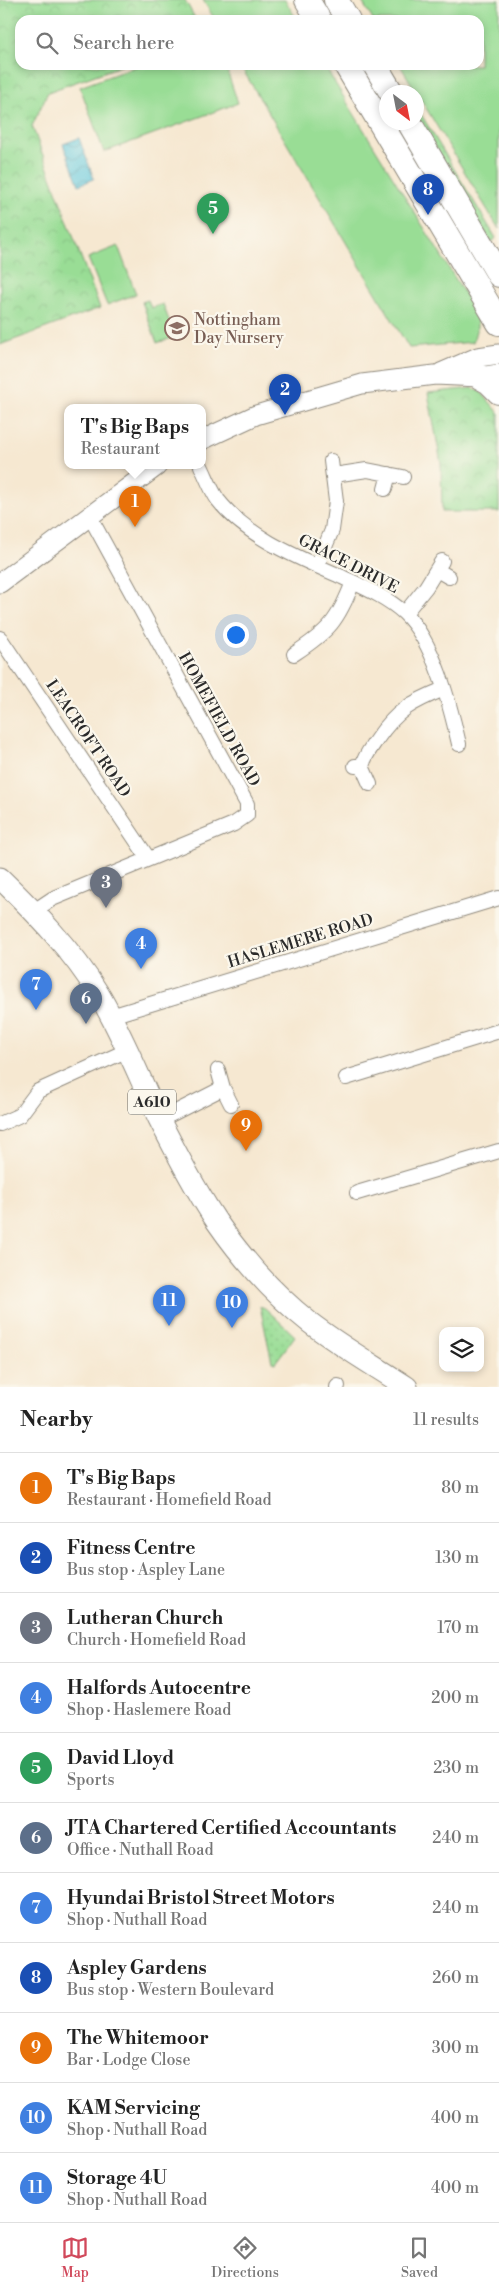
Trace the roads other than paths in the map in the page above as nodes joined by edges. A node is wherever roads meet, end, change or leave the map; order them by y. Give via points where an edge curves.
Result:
1 (307, 0) edge
2 (336, 0) edge
3 (316, 15) edge
4 (345, 15) edge
5 (349, 70) edge
6 (378, 70) edge
7 (387, 85) edge
8 (379, 116) edge
9 (388, 130) edge
10 (414, 130) edge
11 (499, 275) edge
12 (499, 322) edge
13 (499, 354) edge
14 (435, 375) junction
15 (489, 375) edge
16 (499, 392) edge
17 (206, 438) edge
18 (153, 469) edge
19 (202, 469) edge
20 (389, 474) junction
21 (403, 477) dead end
22 (385, 489) dead end
23 (89, 515) junction
24 (317, 566) junction
25 (449, 577) dead end
26 (353, 582) junction
27 (0, 583) edge
28 (405, 613) junction
29 (0, 638) edge
30 (303, 653) dead end
31 (444, 689) junction
32 (459, 744) dead end
33 (370, 784) dead end
34 (148, 858) junction
35 (0, 878) edge
36 (499, 898) edge
37 (34, 911) junction
38 (111, 1016) junction
39 (499, 1030) edge
40 (128, 1050) junction
41 (218, 1070) dead end
42 (346, 1078) dead end
43 (223, 1088) junction
44 (231, 1104) dead end
45 (160, 1120) junction
46 (0, 1124) edge
47 (499, 1151) edge
48 (357, 1193) dead end
49 (363, 1358) junction
50 (398, 1387) edge
51 (407, 1387) edge

1 - 3 highway
2 - 4 highway
5 - 8 highway
6 - 7 highway
9 - 12 highway
10 - 11 highway
13 - 14 main road via 478,357
14 - 15 main road
14 - 17 main road via 362,384 323,394 256,415
15 - 16 highway via 489,382
18 - 23 main road
19 - 24 street, GRACE DRIVE via 217,499 244,526
20 - 21 street
20 - 22 street
20 - 24 street via 333,468 336,501 332,530
23 - 27 main road
23 - 34 street, HOMEFIELD ROAD via 247,804 247,815 234,824
24 - 26 street, GRACE DRIVE
25 - 28 street via 439,565
26 - 28 street, GRACE DRIVE
26 - 30 street via 335,622
28 - 31 street, GRACE DRIVE via 435,662
29 - 34 street, LEACROFT ROAD
31 - 32 street, GRACE DRIVE
31 - 33 street via 404,708 390,720 358,766
34 - 37 street, HOMEFIELD ROAD via 52,899
35 - 37 main road, A610
36 - 38 street, HASLEMERE ROAD
37 - 38 main road, A610 via 80,965
38 - 40 main road, A610
39 - 42 street
40 - 45 main road, A610
40 - 46 street via 38,1091 20,1115
41 - 43 street
43 - 44 street
43 - 45 street
45 - 49 main road, A610 via 196,1188 237,1248 266,1282 310,1322
47 - 48 street
49 - 50 main road, A610
49 - 51 main road, A610

